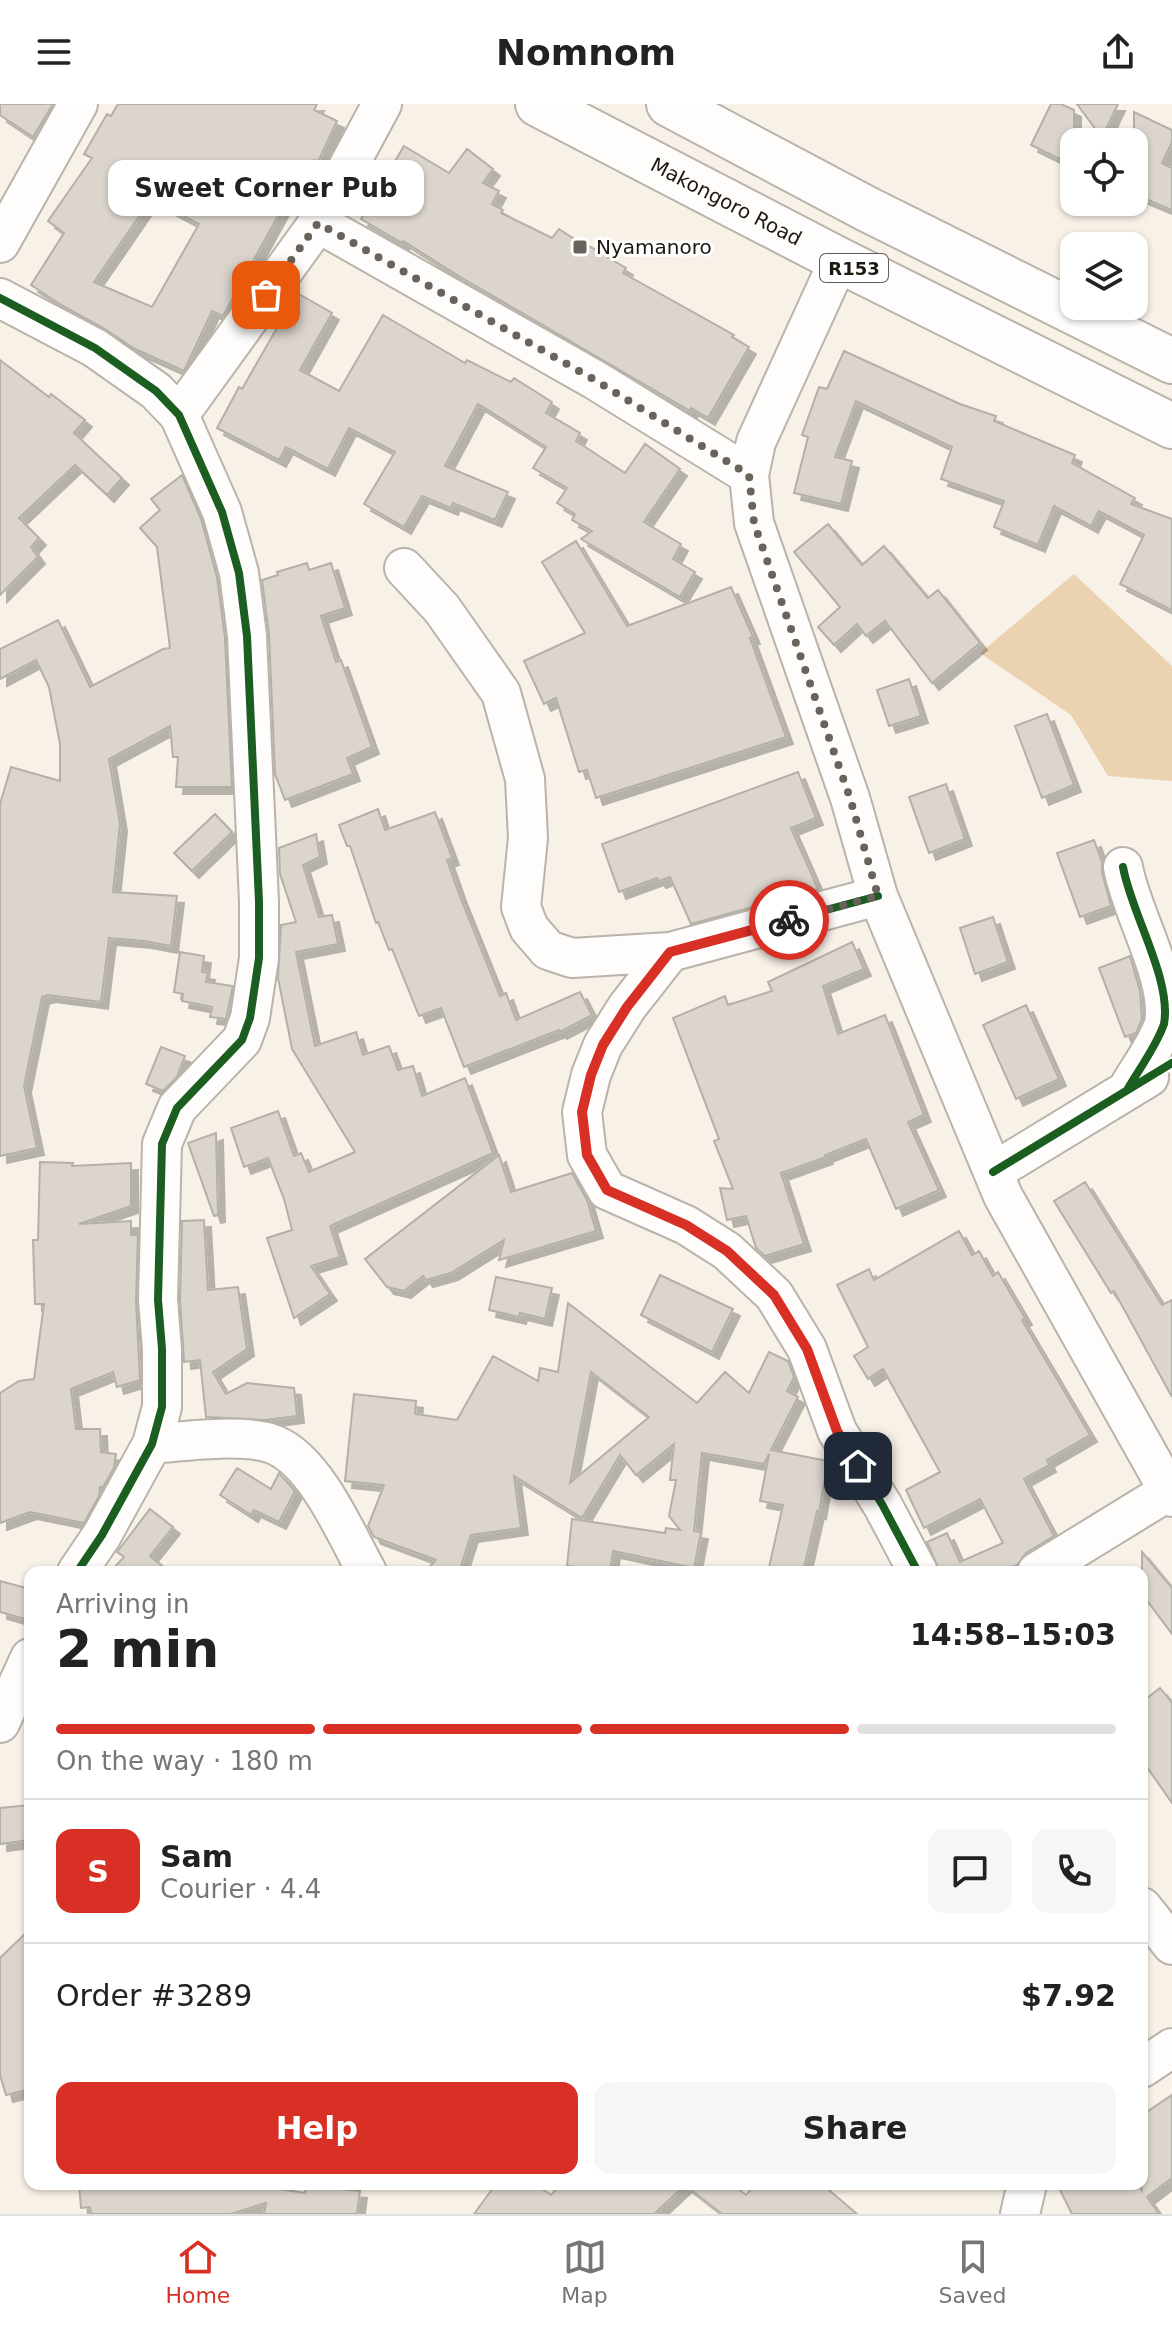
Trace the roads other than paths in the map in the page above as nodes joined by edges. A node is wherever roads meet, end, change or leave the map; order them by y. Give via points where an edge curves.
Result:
1 (78, 104) edge
2 (382, 104) edge
3 (538, 104) edge
4 (669, 104) edge
5 (318, 223) junction
6 (0, 243) edge
7 (839, 260) junction
8 (0, 298) edge
9 (1172, 361) edge
10 (179, 415) junction
11 (1172, 426) edge
12 (749, 475) junction
13 (404, 568) dead end
14 (1123, 867) dead end
15 (878, 896) junction
16 (670, 952) junction
17 (1171, 1066) edge
18 (1127, 1090) junction
19 (993, 1172) junction
20 (152, 1444) junction
21 (1170, 1494) edge
22 (81, 1566) edge
23 (364, 1566) edge
24 (915, 1566) edge
25 (1047, 1566) edge
26 (24, 1671) edge
27 (0, 1723) edge
28 (1148, 1915) edge
29 (1172, 1945) edge
30 (1172, 2048) edge
31 (1148, 2064) edge
32 (1026, 2190) edge
33 (1020, 2214) edge

1 - 6 street
2 - 5 street
3 - 7 main road, Makongoro Road / R153
4 - 9 main road
5 - 10 street
5 - 12 street via 595,380
7 - 11 main road, Makongoro Road / R153
7 - 12 street via 756,442
8 - 10 street via 95,348 156,391
10 - 20 street via 222,512 239,573 251,705 259,958 242,1040 177,1108 162,1144 162,1407
12 - 15 street via 754,523 850,798
13 - 16 street via 442,609 501,693 525,779 528,838 521,907 529,928 548,950 572,958
14 - 18 street via 1155,952 1166,1005 1164,1022
15 - 16 street
15 - 19 street
16 - 24 street via 603,1045 582,1112 587,1155 607,1190 686,1225 727,1251 774,1295 807,1349 837,1431
17 - 18 street
18 - 19 street
19 - 21 street
20 - 22 street
20 - 23 street via 234,1439 272,1443 294,1456 323,1494
21 - 25 street
26 - 27 street
28 - 29 street
30 - 31 street
32 - 33 street

